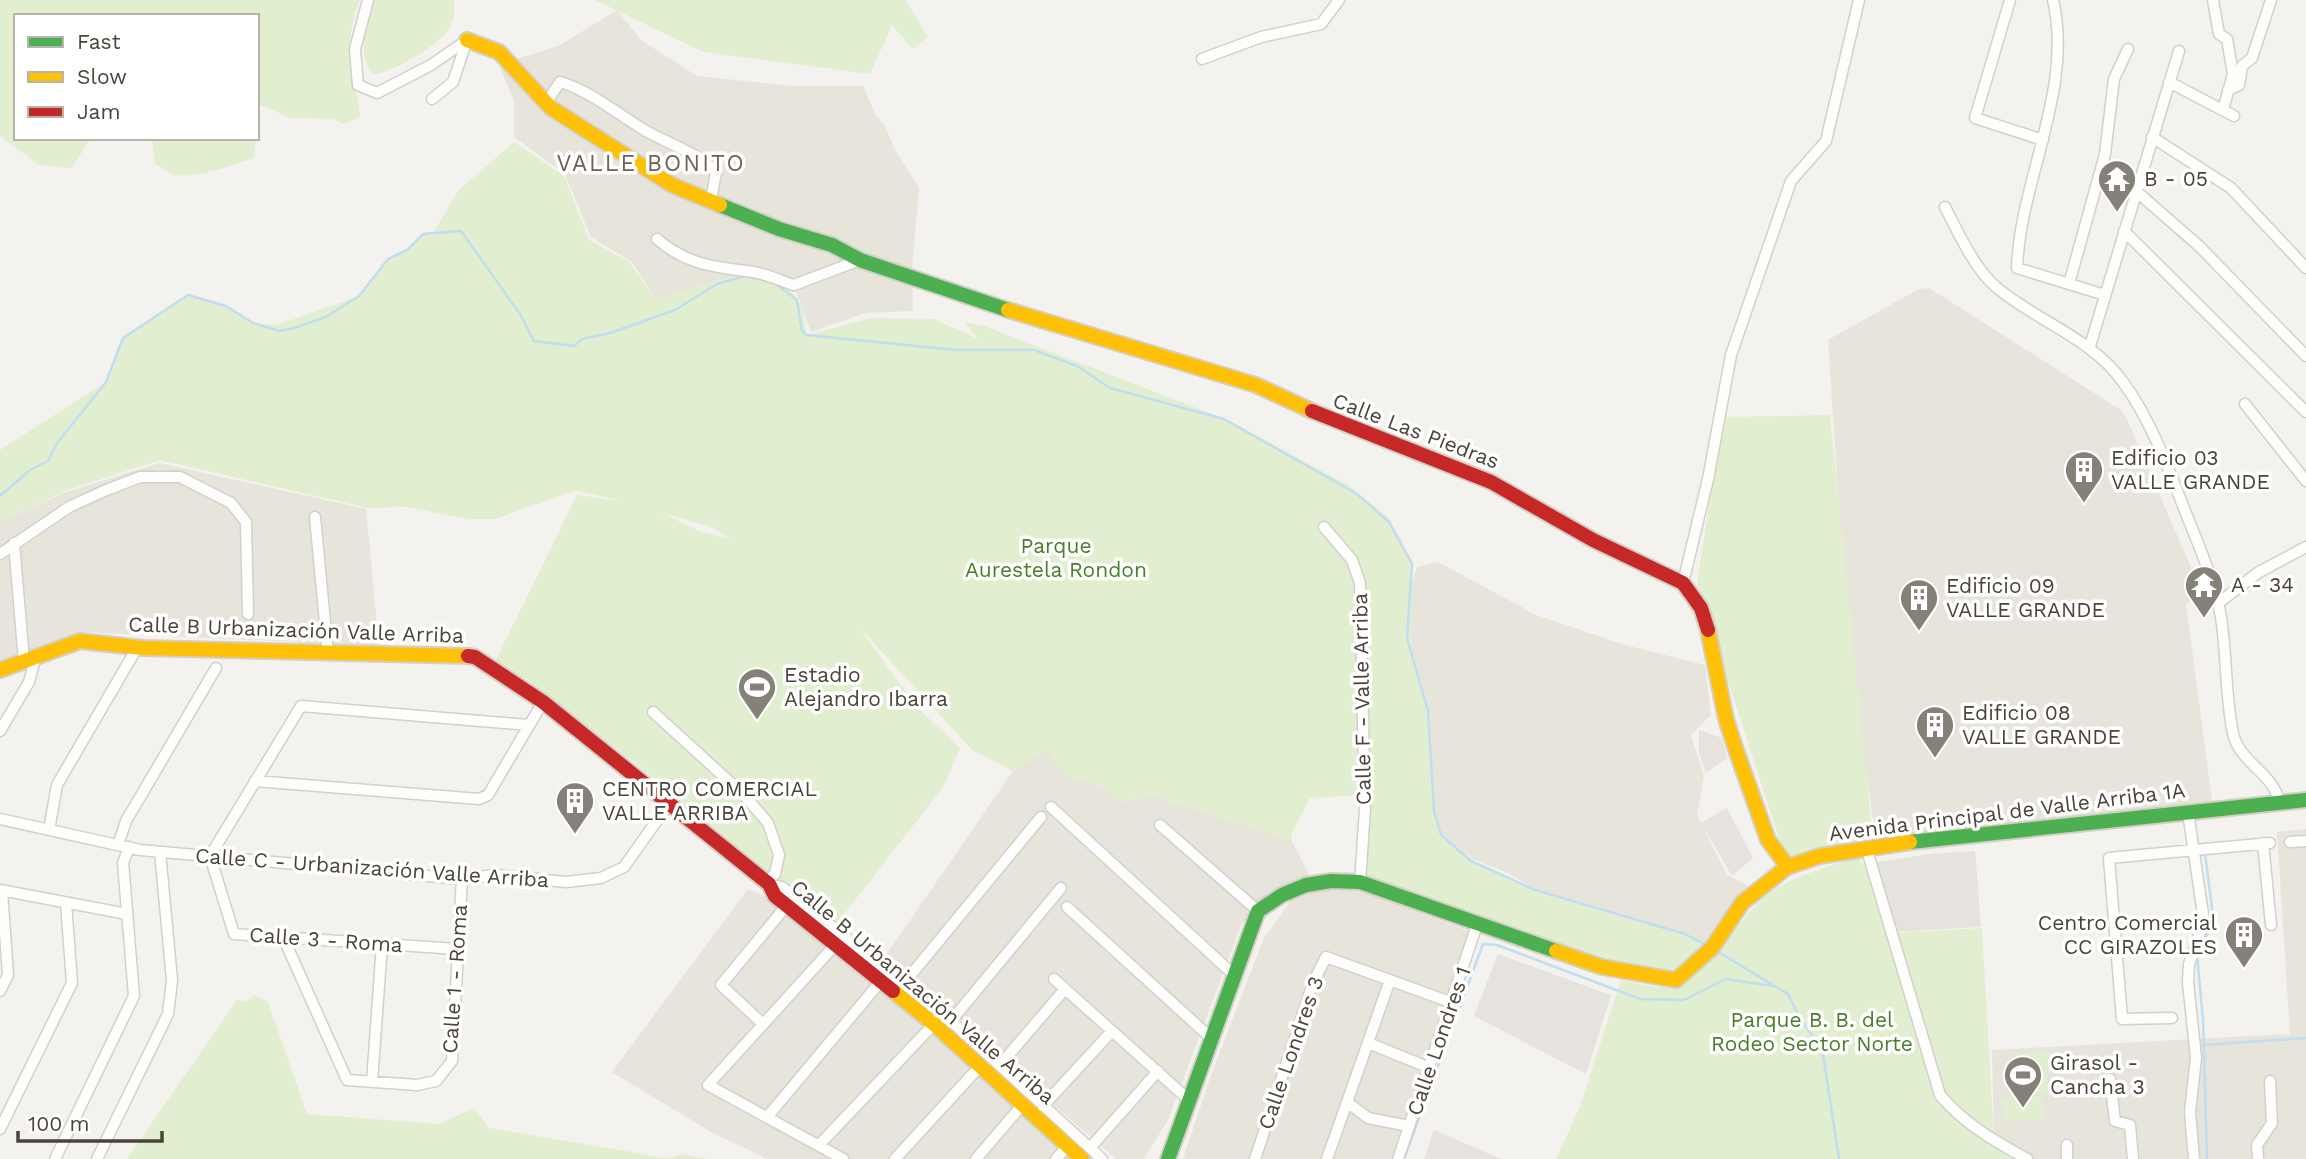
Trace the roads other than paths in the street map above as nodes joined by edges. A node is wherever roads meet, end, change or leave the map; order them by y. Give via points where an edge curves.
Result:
1 (368, 0) edge
2 (1339, 0) edge
3 (1859, 0) edge
4 (2010, 0) edge
5 (2053, 0) edge
6 (2213, 0) edge
7 (2271, 0) edge
8 (467, 40) junction
9 (2128, 49) dead end
10 (2179, 51) dead end
11 (1202, 59) dead end
12 (2169, 82) junction
13 (2228, 90) junction
14 (432, 99) dead end
15 (546, 103) junction
16 (2223, 110) junction
17 (2234, 117) dead end
18 (2152, 137) junction
19 (2043, 140) junction
20 (2136, 191) junction
21 (711, 201) junction
22 (1945, 207) dead end
23 (2124, 232) junction
24 (657, 239) dead end
25 (860, 260) junction
26 (2306, 268) edge
27 (2069, 284) junction
28 (2105, 295) junction
29 (2090, 346) junction
30 (2306, 356) edge
31 (2245, 404) dead end
32 (2306, 412) edge
33 (2306, 481) edge
34 (315, 517) dead end
35 (1324, 527) dead end
36 (14, 543) junction
37 (2306, 547) edge
38 (0, 554) edge
39 (1683, 583) junction
40 (2217, 604) junction
41 (248, 614) dead end
42 (134, 653) dead end
43 (328, 654) junction
44 (30, 659) junction
45 (216, 668) dead end
46 (0, 670) edge
47 (543, 702) junction
48 (653, 712) dead end
49 (528, 725) junction
50 (0, 731) edge
51 (255, 781) junction
52 (2306, 800) edge
53 (670, 802) junction
54 (2279, 802) junction
55 (1051, 807) dead end
56 (2188, 812) junction
57 (1041, 817) dead end
58 (0, 819) edge
59 (1160, 825) dead end
60 (49, 830) junction
61 (2306, 841) edge
62 (2290, 842) dead end
63 (118, 845) junction
64 (129, 847) junction
65 (1866, 847) junction
66 (2194, 849) junction
67 (160, 852) junction
68 (210, 856) junction
69 (1788, 867) junction
70 (462, 879) junction
71 (1360, 882) junction
72 (768, 883) junction
73 (1061, 888) dead end
74 (1, 890) edge
75 (66, 902) junction
76 (787, 905) junction
77 (1067, 907) dead end
78 (1258, 911) junction
79 (127, 914) junction
80 (1478, 922) junction
81 (2271, 925) dead end
82 (283, 937) junction
83 (382, 944) junction
84 (836, 944) junction
85 (457, 949) junction
86 (1233, 974) junction
87 (1054, 979) dead end
88 (1390, 980) junction
89 (881, 981) junction
90 (905, 982) junction
91 (1065, 989) junction
92 (0, 991) edge
93 (1453, 1003) junction
94 (2172, 1018) dead end
95 (951, 1021) junction
96 (763, 1024) junction
97 (934, 1024) junction
98 (1112, 1031) junction
99 (1211, 1038) junction
100 (1367, 1044) junction
101 (981, 1065) junction
102 (1000, 1065) junction
103 (1430, 1068) junction
104 (1158, 1072) junction
105 (2110, 1079) dead end
106 (2270, 1081) dead end
107 (372, 1082) junction
108 (1189, 1100) junction
109 (1347, 1102) junction
110 (1023, 1104) junction
111 (1043, 1106) junction
112 (768, 1116) junction
113 (1409, 1126) junction
114 (0, 1129) edge
115 (2067, 1144) dead end
116 (819, 1145) junction
117 (1069, 1145) junction
118 (1086, 1153) edge
119 (55, 1159) edge
120 (97, 1159) edge
121 (844, 1159) edge
122 (895, 1159) edge
123 (975, 1159) edge
124 (1056, 1159) edge
125 (1102, 1159) edge
126 (1168, 1159) edge
127 (1255, 1159) edge
128 (1327, 1159) edge
129 (1398, 1159) edge
130 (2027, 1159) edge
131 (2067, 1159) edge
132 (2133, 1159) edge
133 (2194, 1159) edge
134 (2258, 1159) edge

1 - 8 street via 355,49 358,85 377,93
2 - 11 street via 1321,24 1262,37
3 - 39 street via 1826,141 1791,181 1731,355
4 - 19 street via 1975,118
5 - 19 street via 2058,23 2055,66
6 - 13 street via 2233,74
7 - 13 street via 2252,58 2242,66 2239,85
8 - 14 street via 453,82
8 - 15 street, Calle Las Piedras via 499,52
9 - 27 street via 2114,79 2105,154
10 - 12 street
12 - 16 street
12 - 18 street
13 - 16 street
15 - 21 street, Calle Las Piedras via 634,163
15 - 21 street via 560,82 578,87 645,130 706,161 716,172
16 - 17 street
18 - 20 street
18 - 26 street via 2231,188
19 - 27 street via 2018,236 2017,268
20 - 23 street
20 - 30 street via 2199,246
21 - 25 street, Calle Las Piedras via 832,245
22 - 29 street via 1994,286
23 - 28 street
23 - 32 street
24 - 25 street via 675,255 701,265 756,272 794,285
25 - 39 street, Calle Las Piedras via 1041,321 1256,385 1334,422 1483,478 1593,540
27 - 28 street
28 - 29 street
29 - 40 street via 2123,381 2162,453 2210,574
31 - 33 street
34 - 43 street
35 - 71 street, Calle F - Valle Arriba via 1352,560 1360,583 1365,802
36 - 38 street
36 - 41 street via 69,507 104,491 140,477 180,477 231,503 246,523
36 - 44 street
37 - 40 street via 2259,572
39 - 69 street via 1691,590 1705,622 1726,718 1765,830 1775,853
40 - 54 street via 2233,735 2240,754 2277,789
42 - 60 street via 57,785
43 - 44 street, Calle B Urbanización Valle Arriba via 144,648 80,641
43 - 47 street, Calle B Urbanización Valle Arriba via 475,657
44 - 46 street, Calle B Urbanización Valle Arriba
44 - 50 street via 29,682
45 - 63 street via 126,821
47 - 49 street
47 - 53 street, Calle B Urbanización Valle Arriba
48 - 72 street via 768,822 779,855
49 - 51 street via 488,795 479,799
49 - 51 street via 301,706
51 - 68 street
52 - 54 street, Avenida Principal de Valle Arriba 1A
53 - 70 street, Calle C - Urbanización Valle Arriba via 624,867 601,878 566,882 494,875
53 - 72 street, Calle B Urbanización Valle Arriba
54 - 56 street, Avenida Principal de Valle Arriba 1A
55 - 86 street
56 - 65 street, Avenida Principal de Valle Arriba 1A
56 - 66 street
57 - 90 street
58 - 60 street, Calle C - Urbanización Valle Arriba
59 - 78 street
60 - 63 street, Calle C - Urbanización Valle Arriba
61 - 62 street
63 - 64 street, Calle C - Urbanización Valle Arriba
64 - 67 street, Calle C - Urbanización Valle Arriba
64 - 79 street via 123,863
65 - 69 street, Avenida Principal de Valle Arriba 1A
65 - 130 street via 1940,1095 1994,1141
66 - 81 street via 2267,843
66 - 94 street via 2109,858 2122,1019
66 - 133 street via 2204,921 2189,964 2196,1058 2190,1112
67 - 68 street, Calle C - Urbanización Valle Arriba
67 - 120 street via 172,980 168,1014
68 - 70 street, Calle C - Urbanización Valle Arriba
68 - 82 street, Calle 3 - Roma via 234,934
69 - 80 street, Avenida Principal de Valle Arriba 1A via 1742,903 1712,948 1676,981 1602,967
70 - 85 street, Calle 1 - Roma
71 - 78 street, Avenida Principal de Valle Arriba 1A via 1300,885 1280,893
71 - 80 street, Avenida Principal de Valle Arriba 1A
72 - 76 street, Calle B Urbanización Valle Arriba
72 - 90 street, Calle B Urbanización Valle Arriba via 782,887
73 - 95 street
74 - 75 street
74 - 92 street via 8,975
75 - 79 street
75 - 114 street via 72,983
76 - 84 street, Calle B Urbanización Valle Arriba
76 - 96 street via 721,985
77 - 99 street
78 - 86 street
79 - 119 street via 134,996
80 - 93 street, Calle Londres 1
82 - 83 street, Calle 3 - Roma
82 - 107 street, Calle 1 - Roma via 347,1080
83 - 85 street, Calle 3 - Roma
83 - 107 street
84 - 89 street, Calle B Urbanización Valle Arriba
84 - 96 street
85 - 107 street, Calle 1 - Roma via 452,1061 436,1081 417,1085
86 - 99 street
87 - 91 street
88 - 93 street, Calle Londres 3
88 - 100 street
88 - 127 street, Calle Londres 3 via 1326,957 1313,983
89 - 97 street, Calle B Urbanización Valle Arriba
89 - 112 street
90 - 95 street, Calle B Urbanización Valle Arriba
91 - 98 street
91 - 102 street
93 - 103 street, Calle Londres 1
95 - 102 street, Calle B Urbanización Valle Arriba
96 - 112 street via 708,1085
97 - 101 street, Calle B Urbanización Valle Arriba
97 - 116 street
98 - 104 street
98 - 111 street
99 - 108 street
100 - 103 street
100 - 109 street
101 - 110 street, Calle B Urbanización Valle Arriba
101 - 122 street
102 - 111 street, Calle B Urbanización Valle Arriba
103 - 113 street, Calle Londres 1
104 - 108 street
104 - 118 street
105 - 132 street via 2115,1121 2130,1125
106 - 134 street via 2272,1123 2258,1145
108 - 126 street
109 - 113 street via 1368,1118
109 - 128 street
110 - 117 street, Calle B Urbanización Valle Arriba
110 - 123 street
111 - 118 street, Calle B Urbanización Valle Arriba
112 - 116 street
113 - 129 street, Calle Londres 1
115 - 131 street
116 - 121 street
117 - 118 street, Calle B Urbanización Valle Arriba
117 - 124 street
118 - 125 street, Calle B Urbanización Valle Arriba

